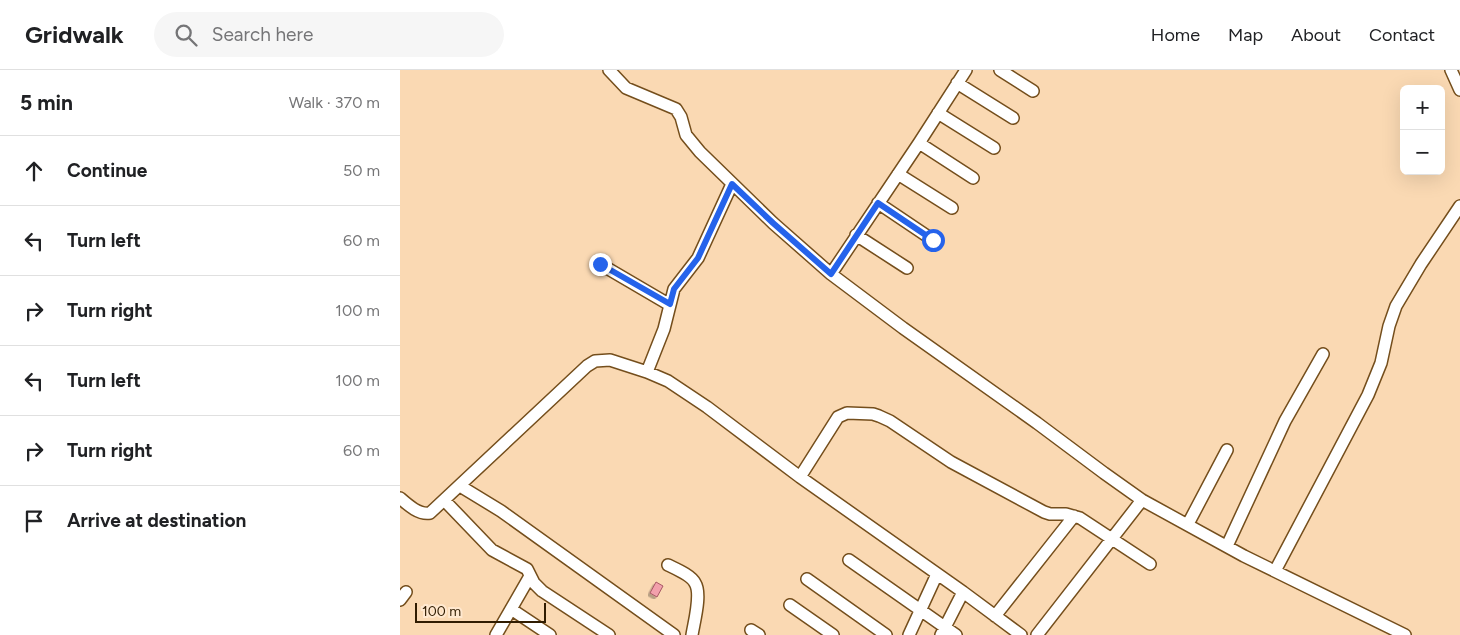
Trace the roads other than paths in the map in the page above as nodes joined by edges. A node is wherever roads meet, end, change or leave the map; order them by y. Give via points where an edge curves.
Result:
1 (609, 70) edge
2 (966, 70) edge
3 (1000, 70) edge
4 (1450, 70) edge
5 (957, 83) junction
6 (1460, 90) edge
7 (1033, 91) dead end
8 (938, 113) junction
9 (1013, 118) dead end
10 (919, 143) junction
11 (994, 148) dead end
12 (898, 174) junction
13 (973, 178) dead end
14 (732, 184) junction
15 (878, 203) junction
16 (1460, 206) edge
17 (952, 208) dead end
18 (856, 235) junction
19 (933, 240) dead end
20 (600, 264) dead end
21 (907, 268) dead end
22 (831, 274) junction
23 (670, 304) junction
24 (1323, 354) dead end
25 (647, 372) junction
26 (1227, 450) dead end
27 (800, 477) junction
28 (460, 486) junction
29 (444, 500) junction
30 (1142, 500) junction
31 (402, 505) edge
32 (1074, 516) junction
33 (1188, 524) junction
34 (1111, 539) junction
35 (1227, 546) junction
36 (849, 560) dead end
37 (1150, 564) dead end
38 (668, 565) dead end
39 (1275, 571) junction
40 (937, 574) junction
41 (530, 576) junction
42 (807, 579) dead end
43 (963, 592) junction
44 (790, 605) dead end
45 (512, 609) junction
46 (920, 610) junction
47 (995, 616) junction
48 (943, 631) edge
49 (496, 635) edge
50 (550, 635) edge
51 (609, 635) edge
52 (674, 635) edge
53 (692, 635) edge
54 (833, 635) edge
55 (886, 635) edge
56 (909, 635) edge
57 (956, 635) edge
58 (1021, 635) edge
59 (1037, 635) edge
60 (1405, 635) edge

1 - 14 street via 626,88 676,109 691,142
2 - 5 street
3 - 7 street
4 - 6 street
5 - 8 street
5 - 9 street
8 - 10 street
8 - 11 street
10 - 12 street
10 - 13 street
12 - 15 street
12 - 17 street
14 - 22 street
14 - 23 street via 698,258 674,289
15 - 18 street
15 - 19 street
16 - 39 street via 1396,306 1381,363 1368,395
18 - 21 street
18 - 22 street
20 - 23 street
22 - 30 street
23 - 25 street
24 - 35 street via 1285,421
25 - 27 street via 668,381 707,407
25 - 28 street via 610,360 595,361
26 - 33 street
27 - 32 street via 838,417 847,413 873,414 890,421 951,462 1044,512
27 - 40 street
28 - 29 street
28 - 52 street via 501,511
29 - 31 street via 426,514
29 - 41 street via 492,550 524,567
30 - 33 street
30 - 34 street
32 - 34 street
32 - 47 street
33 - 35 street
34 - 37 street
34 - 59 street
35 - 39 street
36 - 46 street
38 - 53 street via 693,580 697,587
39 - 60 street
40 - 43 street
40 - 46 street
41 - 45 street
41 - 51 street via 542,591
42 - 55 street
43 - 47 street
43 - 48 street
44 - 54 street
45 - 49 street
45 - 50 street
46 - 48 street
46 - 56 street
47 - 58 street
48 - 57 street

